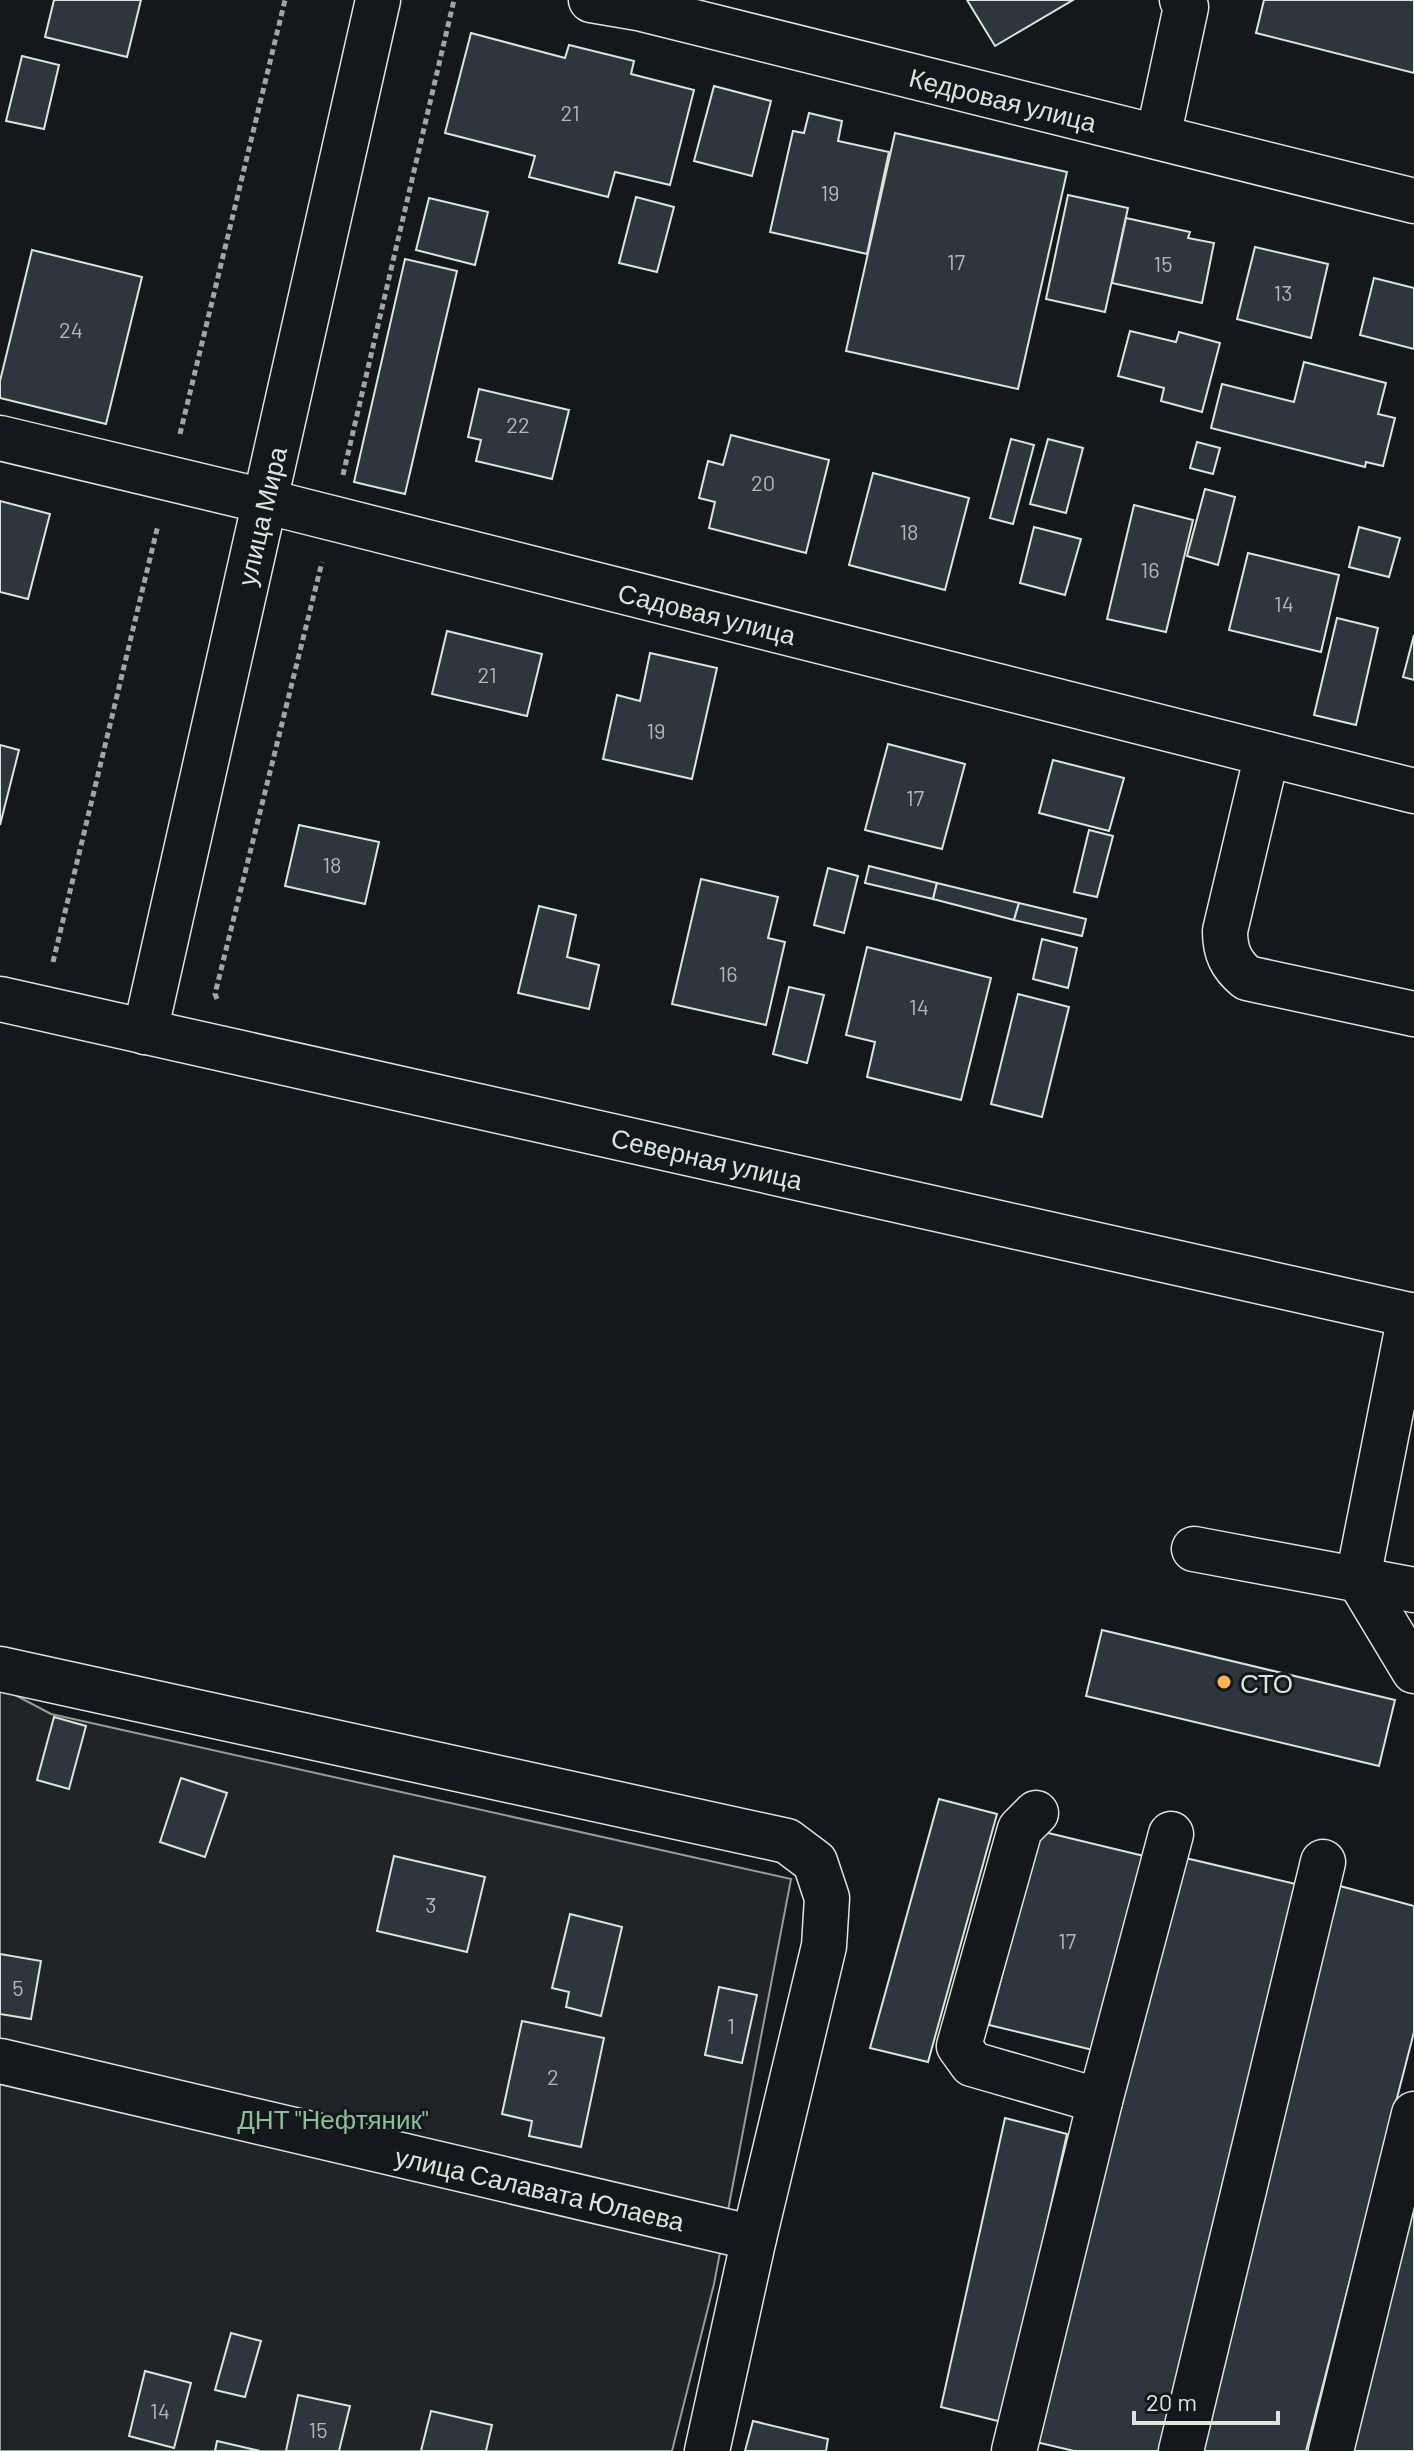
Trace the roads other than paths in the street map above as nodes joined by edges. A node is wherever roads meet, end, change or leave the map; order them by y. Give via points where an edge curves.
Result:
1 (378, 0) edge
2 (591, 0) edge
3 (1185, 2) edge
4 (639, 4) edge
5 (1158, 137) junction
6 (1414, 201) edge
7 (0, 438) edge
8 (264, 501) junction
9 (1267, 754) junction
10 (1414, 791) edge
11 (0, 999) edge
12 (1414, 1014) edge
13 (145, 1032) junction
14 (1412, 1316) edge
15 (1194, 1549) dead end
16 (1358, 1578) junction
17 (1414, 1590) edge
18 (0, 1669) edge
19 (1414, 1671) edge
20 (1036, 1813) dead end
21 (1171, 1834) dead end
22 (1323, 1862) dead end
23 (0, 2061) edge
24 (1100, 2101) junction
25 (1414, 2114) edge
26 (754, 2238) junction
27 (707, 2451) edge
28 (1014, 2451) edge
29 (1181, 2451) edge
30 (1331, 2451) edge

1 - 8 street, улица Мира
2 - 4 street, Кедровая улица
3 - 5 street
4 - 5 street, Кедровая улица
5 - 6 street, Кедровая улица
7 - 8 street, Садовая улица
8 - 9 street, Садовая улица
8 - 13 street, улица Мира
9 - 10 street, Садовая улица
9 - 12 street via 1225,931 1234,967 1247,978
11 - 13 street, Северная улица
13 - 14 street, Северная улица
14 - 16 street
15 - 16 street
16 - 17 street
16 - 19 street
18 - 26 street via 787,1841 815,1862 827,1898 824,1946
20 - 24 street via 1020,1829 959,2046 972,2064
21 - 24 street
22 - 29 street
23 - 26 street, улица Салавата Юлаева
24 - 28 street
25 - 30 street
26 - 27 street

